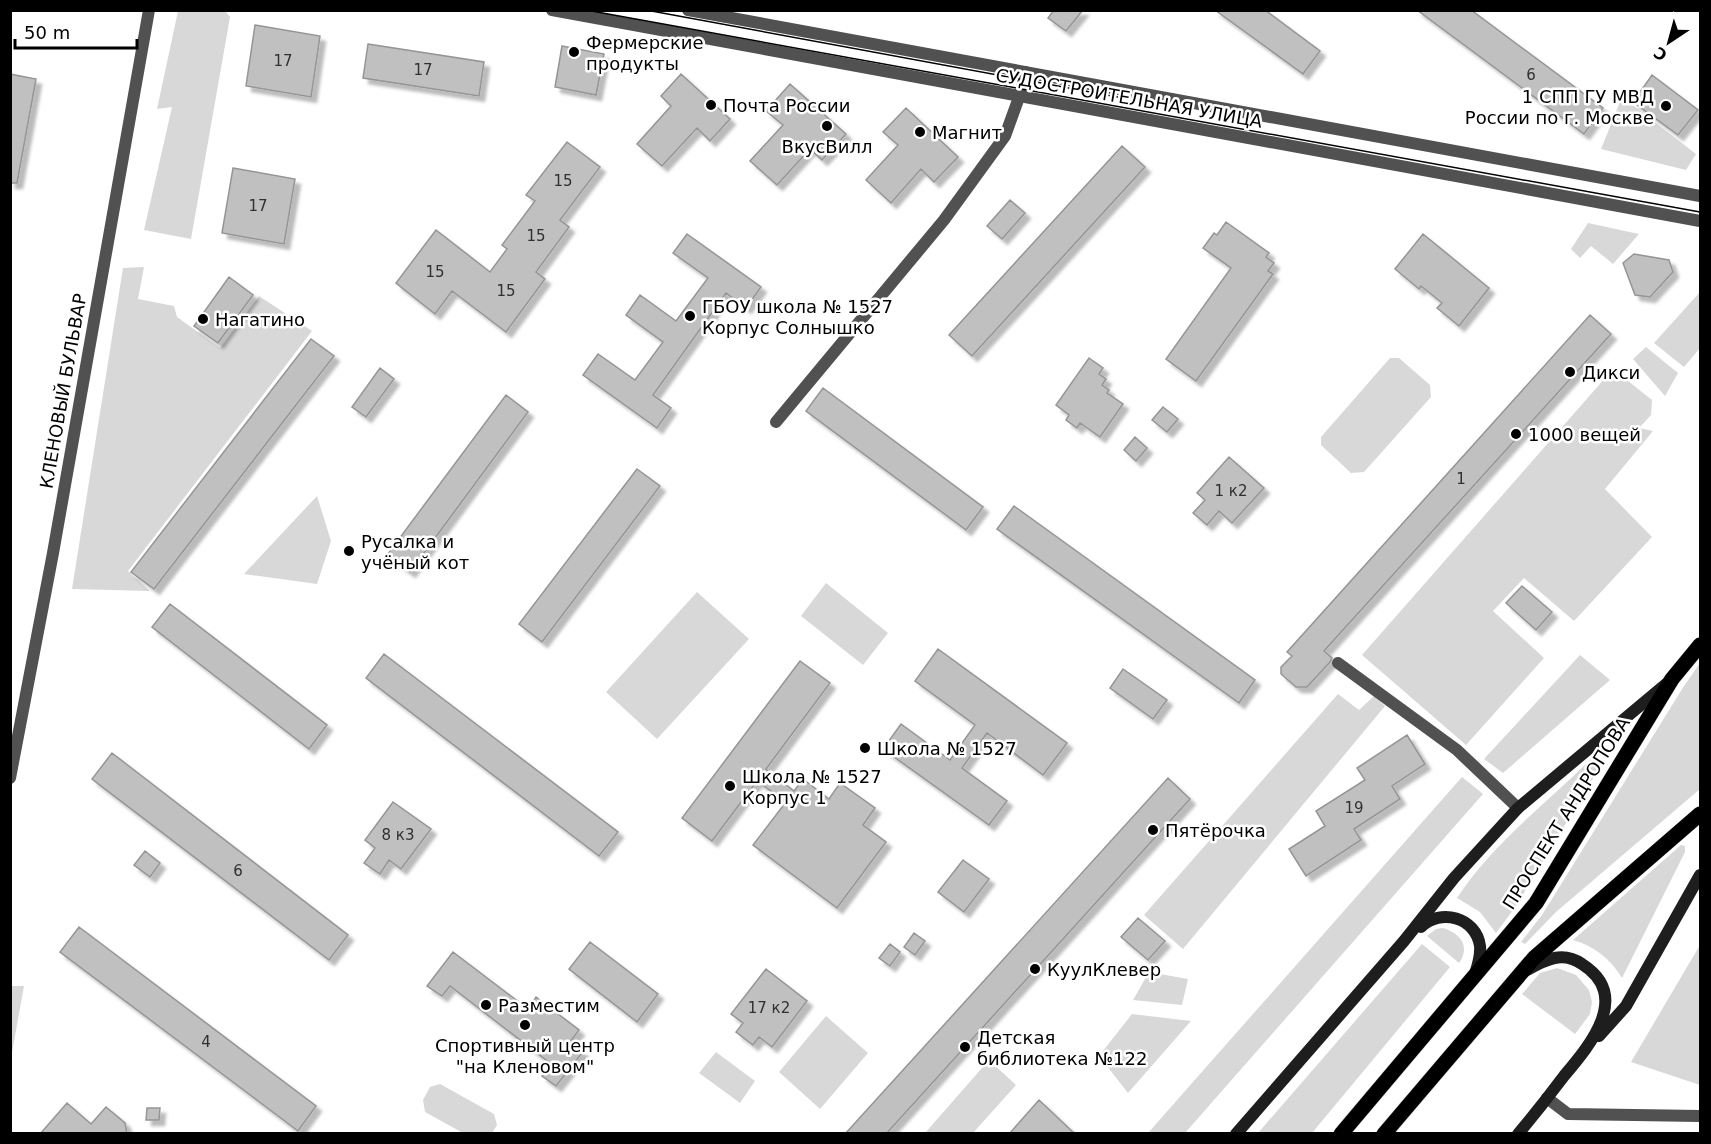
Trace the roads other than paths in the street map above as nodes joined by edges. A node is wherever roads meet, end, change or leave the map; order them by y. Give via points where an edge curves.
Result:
1 (149, 10) edge
2 (552, 10) edge
3 (688, 10) edge
4 (1025, 72) junction
5 (1019, 96) junction
6 (1701, 195) edge
7 (1701, 221) edge
8 (776, 422) dead end
9 (1701, 645) edge
10 (1338, 663) dead end
11 (1672, 679) junction
12 (10, 778) edge
13 (1518, 808) junction
14 (1701, 814) edge
15 (1701, 875) edge
16 (1404, 941) junction
17 (1521, 973) junction
18 (1471, 982) junction
19 (1587, 1047) junction
20 (1547, 1098) junction
21 (1701, 1116) edge
22 (1236, 1134) edge
23 (1341, 1134) edge
24 (1384, 1134) edge
25 (1518, 1134) edge

1 - 12 street, КЛЕНОВЫЙ БУЛЬВАР
2 - 5 street, СУДОСТРОИТЕЛЬНАЯ УЛИЦА
3 - 4 street, СУДОСТРОИТЕЛЬНАЯ УЛИЦА
4 - 5 street
4 - 6 street, СУДОСТРОИТЕЛЬНАЯ УЛИЦА
5 - 7 street, СУДОСТРОИТЕЛЬНАЯ УЛИЦА
5 - 8 street via 1005,136 944,220
9 - 11 main road, ПРОСПЕКТ АНДРОПОВА
10 - 13 street via 1457,750
11 - 13 main road
11 - 18 main road, ПРОСПЕКТ АНДРОПОВА via 1536,903
13 - 16 main road via 1454,878
14 - 17 main road
15 - 19 main road via 1626,1005
16 - 18 main road via 1432,918 1447,916 1463,921 1474,931 1480,946 1480,959
16 - 22 main road
17 - 19 main road via 1556,957 1578,961 1595,974 1605,1000 1601,1024
17 - 24 main road
18 - 23 main road, ПРОСПЕКТ АНДРОПОВА
19 - 20 main road
20 - 21 street via 1568,1113
20 - 25 main road

